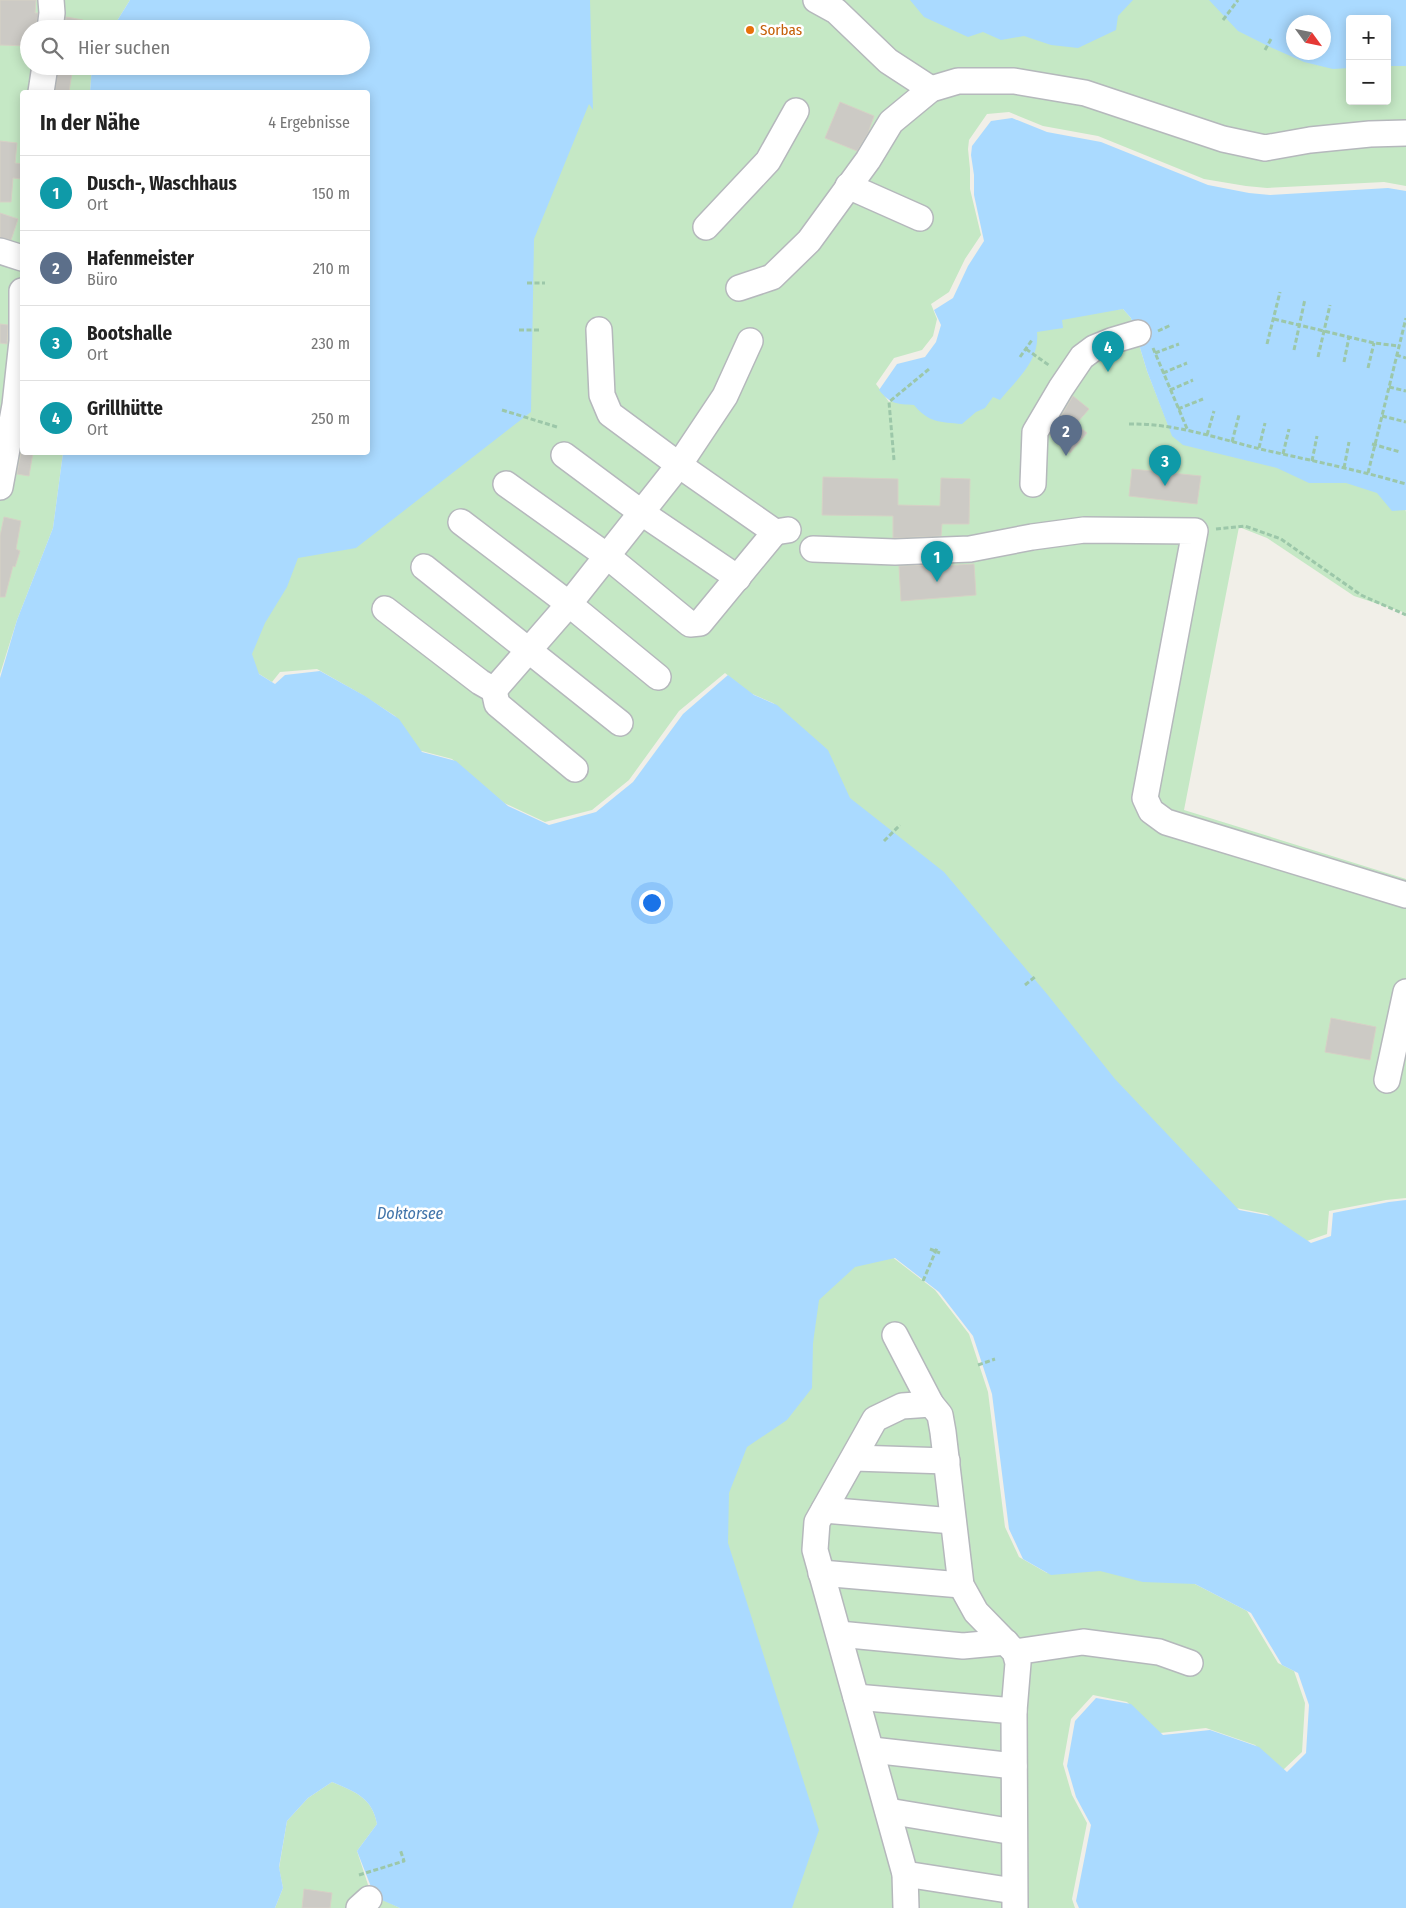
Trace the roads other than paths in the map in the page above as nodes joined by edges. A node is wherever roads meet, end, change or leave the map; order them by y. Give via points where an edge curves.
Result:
1 (52, 0) edge
2 (816, 0) edge
3 (51, 20) edge
4 (44, 75) edge
5 (931, 89) junction
6 (42, 90) edge
7 (796, 111) dead end
8 (1406, 133) edge
9 (848, 186) junction
10 (920, 218) dead end
11 (706, 227) dead end
12 (0, 251) edge
13 (20, 257) edge
14 (739, 288) dead end
15 (598, 330) dead end
16 (1148, 336) road end
17 (750, 341) dead end
18 (20, 359) edge
19 (564, 455) dead end
20 (679, 466) junction
21 (506, 484) dead end
22 (1033, 484) dead end
23 (0, 487) edge
24 (642, 513) junction
25 (461, 522) dead end
26 (813, 549) dead end
27 (607, 556) junction
28 (424, 567) dead end
29 (738, 578) junction
30 (569, 604) junction
31 (385, 609) dead end
32 (529, 650) junction
33 (658, 677) dead end
34 (494, 690) junction
35 (620, 723) dead end
36 (575, 769) dead end
37 (1406, 895) edge
38 (1406, 992) edge
39 (1387, 1080) dead end
40 (895, 1335) dead end
41 (931, 1404) junction
42 (854, 1458) junction
43 (947, 1461) junction
44 (824, 1510) junction
45 (953, 1520) junction
46 (821, 1573) junction
47 (961, 1585) junction
48 (839, 1634) junction
49 (1010, 1647) junction
50 (1190, 1663) dead end
51 (856, 1697) junction
52 (1014, 1711) junction
53 (872, 1750) junction
54 (1014, 1766) junction
55 (888, 1811) junction
56 (1014, 1832) junction
57 (905, 1874) junction
58 (1015, 1900) edge
59 (906, 1908) edge

1 - 3 lane
2 - 5 lane via 836,11 888,61
4 - 6 lane
5 - 8 lane via 958,81 1014,81 1085,93 1223,139 1265,148 1310,140
5 - 9 lane via 891,122
7 - 11 lane via 768,161
9 - 10 lane
9 - 14 lane via 809,241 772,277
12 - 13 lane
15 - 20 lane via 602,395 610,414
16 - 22 lane via 1111,341 1082,357 1035,432
17 - 20 lane via 725,396
18 - 23 lane
19 - 24 lane
20 - 24 lane
20 - 29 lane via 782,531
21 - 27 lane
24 - 27 lane
24 - 29 lane
25 - 30 lane
26 - 37 lane via 895,552 970,549 1084,530 1195,531 1145,798 1151,811 1166,822
27 - 29 lane via 690,624 700,622
27 - 30 lane
28 - 32 lane
30 - 32 lane
30 - 33 lane
31 - 34 lane
32 - 34 lane
32 - 35 lane
34 - 36 lane via 497,704
38 - 39 lane
40 - 41 lane
41 - 42 lane via 902,1406 875,1419
41 - 43 lane via 940,1415
42 - 43 lane
42 - 44 lane
43 - 45 lane
44 - 45 lane
44 - 46 lane via 817,1522 815,1550
45 - 47 lane
46 - 47 lane
46 - 48 lane
47 - 49 lane via 976,1612
48 - 49 lane via 963,1646
48 - 51 lane
49 - 50 lane via 1083,1642 1159,1652
49 - 52 lane via 1018,1663
51 - 52 lane
51 - 53 lane
52 - 54 lane
53 - 54 lane
53 - 55 lane
54 - 56 lane
55 - 56 lane
55 - 57 lane
56 - 58 lane
57 - 58 lane
57 - 59 lane

